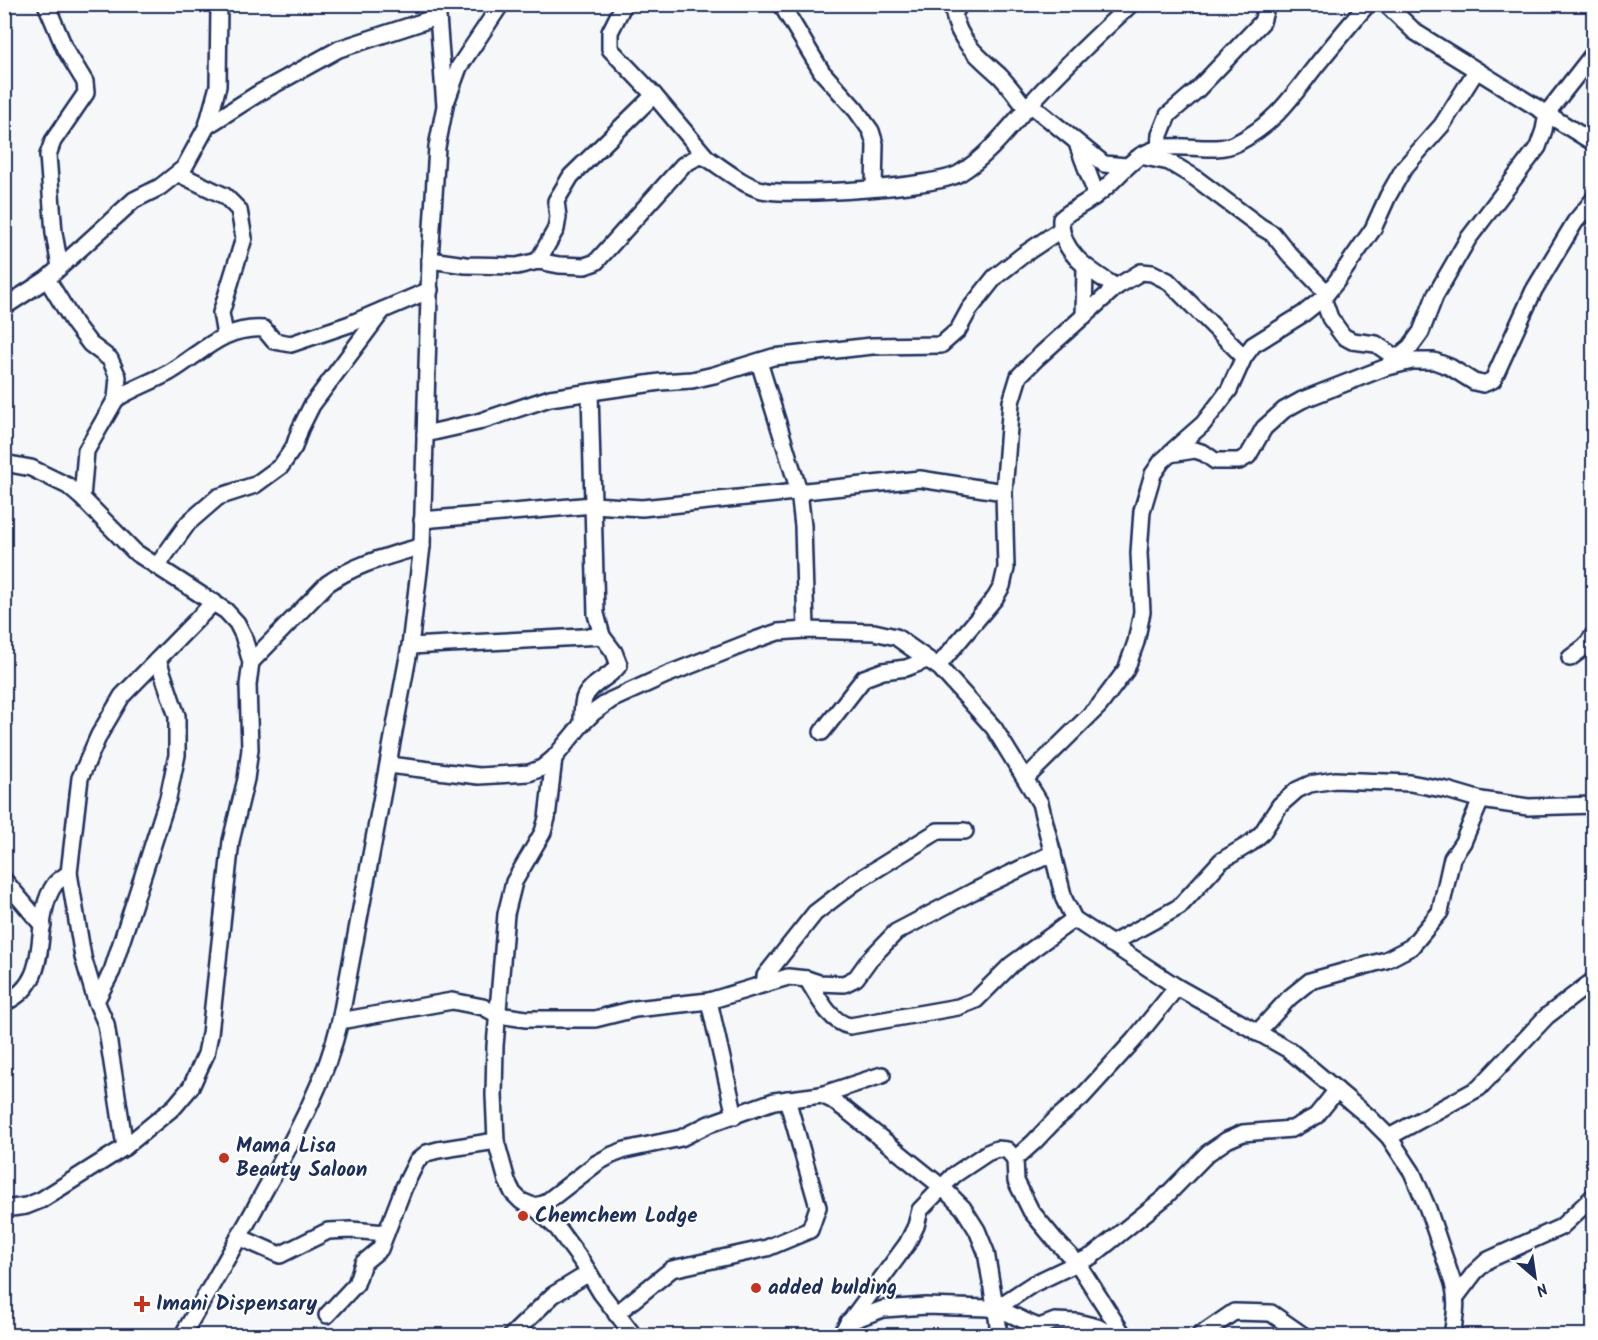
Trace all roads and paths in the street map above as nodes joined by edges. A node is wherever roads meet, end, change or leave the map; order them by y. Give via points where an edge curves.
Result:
1 (46, 4) edge
2 (501, 4) edge
3 (624, 4) edge
4 (781, 4) edge
5 (960, 4) edge
6 (1131, 4) edge
7 (1267, 4) edge
8 (1368, 4) edge
9 (1386, 4) edge
10 (220, 5) edge
11 (437, 11) edge
12 (1593, 53) edge
13 (1476, 71) junction
14 (654, 95) junction
15 (445, 106) junction
16 (1028, 106) junction
17 (1547, 113) junction
18 (207, 126) junction
19 (1077, 143) junction
20 (1593, 143) edge
21 (1159, 148) junction
22 (1140, 156) junction
23 (707, 159) junction
24 (1126, 166) junction
25 (179, 174) junction
26 (874, 188) junction
27 (1094, 197) junction
28 (1593, 199) edge
29 (1060, 230) junction
30 (430, 260) junction
31 (538, 261) junction
32 (60, 267) junction
33 (1085, 268) junction
34 (47, 279) junction
35 (1116, 287) junction
36 (430, 290) junction
37 (1325, 296) junction
38 (4, 307) edge
39 (383, 310) junction
40 (1084, 316) junction
41 (225, 335) junction
42 (1244, 357) junction
43 (1396, 358) junction
44 (759, 362) junction
45 (1384, 368) junction
46 (590, 392) junction
47 (116, 399) junction
48 (1197, 429) junction
49 (424, 434) junction
50 (1204, 453) junction
51 (1170, 454) junction
52 (4, 463) edge
53 (798, 491) junction
54 (1004, 492) junction
55 (82, 498) junction
56 (593, 505) junction
57 (422, 520) junction
58 (422, 546) junction
59 (157, 566) junction
60 (214, 602) junction
61 (806, 630) junction
62 (1593, 634) edge
63 (602, 636) junction
64 (410, 646) junction
65 (1570, 658) dead end
66 (158, 660) junction
67 (251, 662) junction
68 (933, 663) junction
69 (582, 724) junction
70 (822, 732) dead end
71 (554, 758) junction
72 (388, 765) junction
73 (1026, 778) junction
74 (1481, 800) junction
75 (1593, 805) edge
76 (965, 831) dead end
77 (1053, 853) junction
78 (69, 873) junction
79 (4, 880) edge
80 (1074, 919) junction
81 (43, 926) junction
82 (1111, 944) junction
83 (807, 979) junction
84 (1593, 980) edge
85 (765, 983) junction
86 (1177, 987) junction
87 (96, 1001) junction
88 (709, 1001) junction
89 (4, 1003) edge
90 (498, 1015) junction
91 (340, 1021) junction
92 (1257, 1033) junction
93 (882, 1075) dead end
94 (1337, 1090) junction
95 (821, 1095) junction
96 (787, 1099) junction
97 (735, 1116) junction
98 (1389, 1137) junction
99 (496, 1142) junction
100 (125, 1147) junction
101 (1015, 1159) junction
102 (943, 1188) junction
103 (1593, 1196) edge
104 (533, 1206) junction
105 (4, 1209) edge
106 (386, 1233) junction
107 (239, 1237) junction
108 (1078, 1264) junction
109 (589, 1273) junction
110 (1456, 1297) junction
111 (995, 1309) junction
112 (616, 1314) junction
113 (327, 1315) dead end
114 (848, 1322) junction
115 (182, 1335) edge
116 (511, 1335) edge
117 (634, 1335) edge
118 (839, 1335) edge
119 (998, 1335) edge
120 (1115, 1335) edge
121 (1124, 1335) edge
122 (1199, 1335) edge
123 (1304, 1335) edge
124 (1452, 1335) edge

1 - 32 street via 65,49 85,82 86,93 53,141 48,155
2 - 15 street via 459,67
3 - 14 street via 610,32 610,49
4 - 26 street via 822,72 871,131
5 - 16 street via 954,14 966,43
6 - 16 street
7 - 21 street via 1258,27 1168,115
8 - 21 street via 1283,110 1236,144
9 - 13 street via 1415,32
10 - 18 street via 218,86
11 - 15 street
11 - 18 street via 339,49
12 - 17 street
13 - 17 street
13 - 37 street via 1442,125 1404,168 1373,229
14 - 23 street
14 - 31 street via 571,176 556,201 556,229
15 - 30 street via 437,147
16 - 19 street
16 - 26 street via 976,162 957,176 930,183
17 - 20 street
17 - 43 street via 1538,147 1468,239 1435,296 1421,332 1410,348
18 - 25 street
19 - 24 street via 1104,164
19 - 27 street
21 - 22 street
22 - 24 street
22 - 37 street via 1169,162 1274,234
23 - 26 street via 749,184 772,192
23 - 31 street via 699,156 683,165 596,262 559,266
24 - 27 street
25 - 32 street via 134,200
25 - 41 street via 225,196 239,210 244,238 221,313
27 - 29 street via 1061,219
28 - 45 street via 1534,290 1493,380 1474,382 1434,361 1412,361
29 - 33 street via 1064,242
29 - 44 street via 995,277 958,330 940,345 872,346
30 - 31 street via 517,266
30 - 36 street
32 - 34 street
33 - 35 street
33 - 40 street
34 - 38 street
34 - 47 street via 90,344 116,368
35 - 40 street
35 - 42 street via 1141,272 1168,281
36 - 39 street
36 - 49 street
37 - 42 street via 1253,345
37 - 43 street via 1335,327 1343,336 1376,344
39 - 41 street via 291,344 274,341 264,329
39 - 59 street via 312,405 281,466 255,485 219,497 188,523
40 - 54 street via 1019,376 1011,402
41 - 47 street via 167,374
42 - 48 street via 1229,390
43 - 45 street
44 - 46 street via 692,380
44 - 53 street
45 - 50 street via 1284,410 1264,428 1248,456 1239,461 1215,461
46 - 49 street via 550,398 478,422
46 - 56 street
47 - 55 street via 86,451
48 - 50 street
48 - 51 street
49 - 57 street
50 - 51 street via 1187,450
51 - 73 street via 1153,474 1142,511 1142,612 1126,670 1099,706
52 - 55 street via 52,477
53 - 54 street via 920,479
53 - 56 street via 642,508
53 - 61 street
54 - 68 street via 1006,557 1002,586
55 - 59 street via 135,552
56 - 57 street
56 - 63 street via 596,614
57 - 58 street
58 - 64 street
58 - 67 street via 341,574
59 - 60 street
60 - 66 street
60 - 67 street via 237,623
61 - 68 street via 874,632 896,638
61 - 69 street via 778,632 666,675 611,700
62 - 65 street via 1586,646
63 - 64 street
63 - 69 street via 620,665 589,691 584,700
64 - 72 street
66 - 78 street via 122,696 80,778
66 - 87 street via 177,716 177,755 168,798 112,971
67 - 100 street via 250,748 231,841 206,1054 192,1087
68 - 70 street via 864,678
68 - 73 street via 994,728
69 - 71 street
71 - 72 street via 529,773 479,776
71 - 90 street via 543,832 514,882 508,903
72 - 91 street
73 - 77 street via 1040,803
74 - 75 street via 1528,807
74 - 82 street via 1410,783 1344,780 1310,784 1280,805 1262,833 1221,861 1188,899
74 - 92 street via 1452,858 1440,912 1411,947 1386,960 1310,981 1288,998
76 - 85 street via 938,831 854,883 815,913 765,976
77 - 80 street via 1064,899
77 - 83 street via 896,932 856,978 844,984
78 - 81 street via 55,884
78 - 87 street via 83,957
79 - 81 street
80 - 82 street
80 - 83 street via 1011,965 976,1000 958,1007 845,1025 826,1009
81 - 89 street via 32,980 21,993
82 - 86 street
83 - 85 street via 788,977
84 - 98 street via 1547,1016 1479,1088
85 - 88 street
86 - 92 street
86 - 101 street via 1082,1097
87 - 100 street via 106,1024
88 - 90 street via 635,1009 595,1019
88 - 97 street
90 - 91 street via 483,1007 452,1001
90 - 99 street
91 - 107 street via 332,1054 294,1138
92 - 94 street via 1289,1050
93 - 95 street
94 - 98 street
94 - 108 street via 1316,1116 1292,1129 1242,1133 1227,1140 1208,1153 1156,1204
95 - 96 street
95 - 102 street via 846,1110
96 - 97 street
96 - 112 street via 818,1208 810,1230 767,1248 672,1269
97 - 104 street via 681,1138 612,1155 597,1162 544,1204
98 - 110 street via 1420,1189
99 - 104 street via 513,1193
99 - 106 street via 456,1146 427,1153 417,1161
100 - 105 street via 41,1200
101 - 102 street via 1007,1150 987,1153 954,1175
101 - 108 street via 1016,1181 1031,1211
102 - 111 street via 963,1208 983,1242
102 - 114 street via 920,1210 907,1244
103 - 110 street via 1561,1227 1488,1260
104 - 109 street via 558,1229
106 - 107 street via 328,1231 280,1255
106 - 113 street via 380,1249 363,1263 356,1284
107 - 115 street
108 - 111 street via 1033,1284
108 - 121 street
109 - 112 street
109 - 116 street via 553,1295
110 - 124 street
111 - 114 street via 926,1306 883,1310
111 - 119 street
111 - 120 street via 1039,1327 1055,1321 1077,1322
112 - 117 street
114 - 118 street
122 - 123 street via 1234,1312 1271,1313

